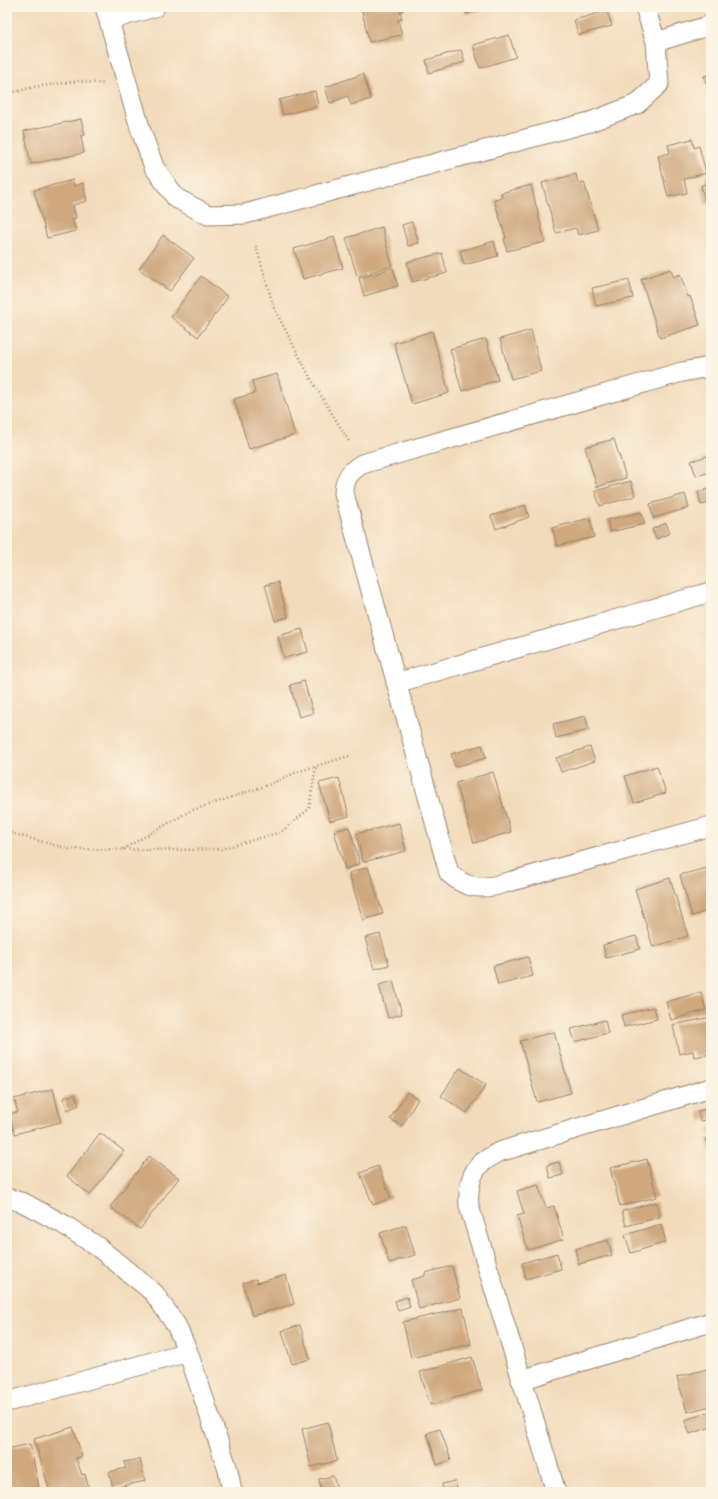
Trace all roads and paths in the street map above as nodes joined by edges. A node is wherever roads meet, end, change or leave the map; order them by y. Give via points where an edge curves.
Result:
1 (155, 7) edge
2 (645, 7) edge
3 (107, 13) edge
4 (711, 25) edge
5 (656, 42) junction
6 (128, 87) junction
7 (7, 94) edge
8 (256, 246) dead end
9 (711, 370) edge
10 (350, 443) dead end
11 (711, 592) edge
12 (396, 683) junction
13 (349, 756) dead end
14 (316, 766) junction
15 (711, 826) edge
16 (7, 832) edge
17 (123, 849) junction
18 (711, 1088) edge
19 (7, 1198) edge
20 (711, 1322) edge
21 (188, 1352) junction
22 (521, 1380) junction
23 (7, 1402) edge
24 (232, 1492) edge
25 (556, 1492) edge

1 - 3 street
2 - 5 street
3 - 6 street
4 - 5 street
5 - 6 street via 659,84 637,104 590,122 245,214 208,216 176,198 154,167
6 - 7 path via 79,81 34,87
8 - 10 path via 274,308 311,379
9 - 12 street via 704,368 682,372 362,464 350,473 344,493
11 - 12 street
12 - 15 street via 449,873 461,883 480,888 494,886
13 - 14 path
14 - 17 path via 268,785 190,810
14 - 17 path via 309,809 281,832 221,849
16 - 17 path via 69,849
18 - 22 street via 499,1152 482,1163 473,1176 468,1192 469,1206
19 - 21 street via 24,1203 63,1224 98,1247 154,1293 176,1325
20 - 22 street
21 - 23 street
21 - 24 street via 228,1470
22 - 25 street

